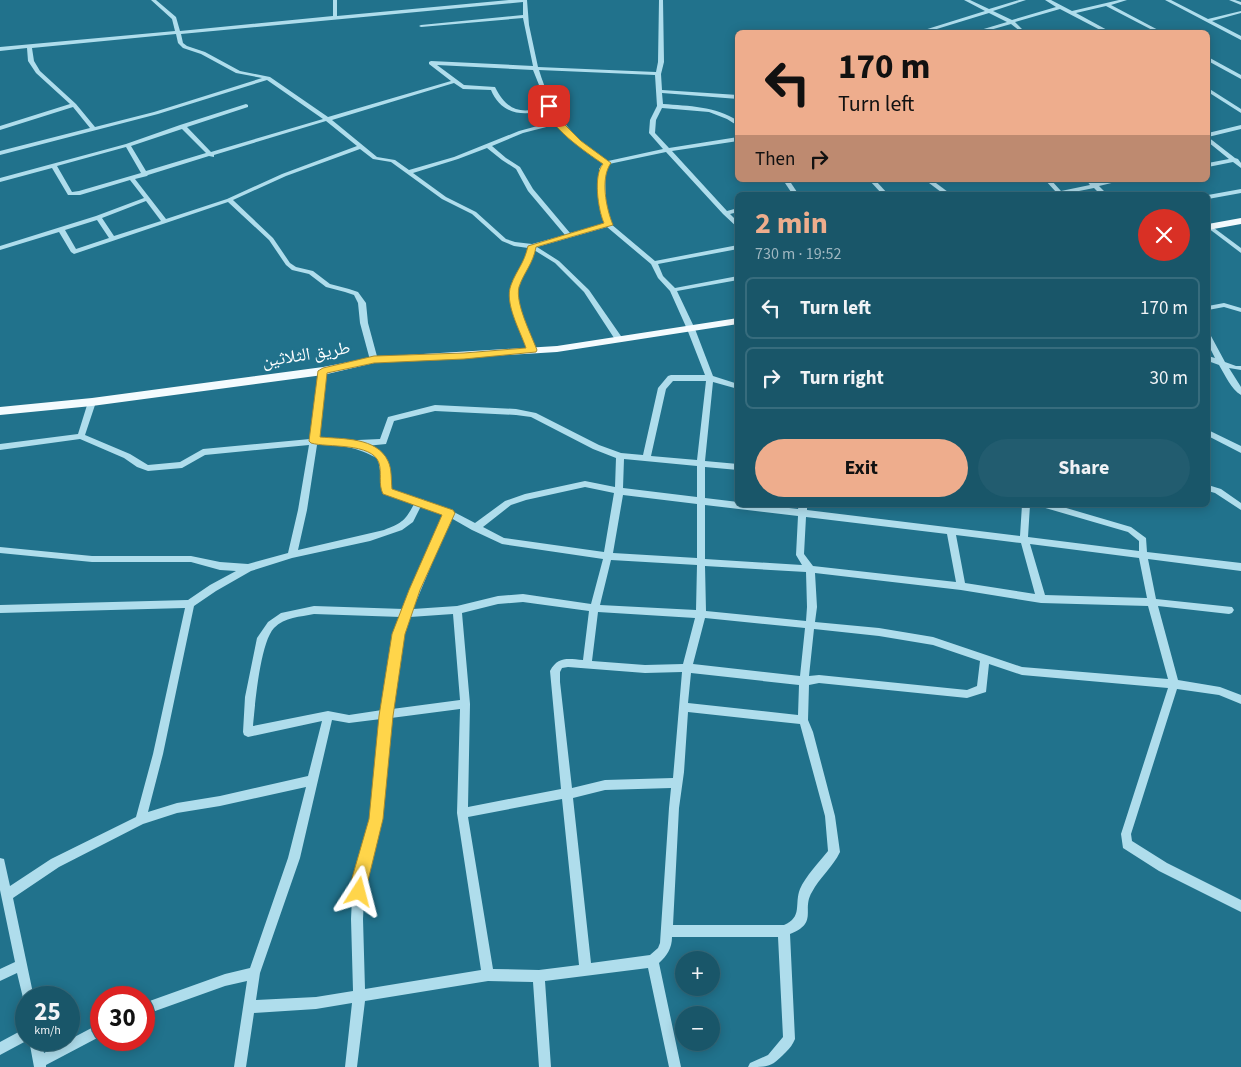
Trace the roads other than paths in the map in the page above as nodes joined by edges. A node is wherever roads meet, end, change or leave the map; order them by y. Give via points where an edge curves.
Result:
1 (153, 0) edge
2 (335, 0) edge
3 (525, 0) edge
4 (661, 0) edge
5 (966, 0) edge
6 (1024, 0) edge
7 (1047, 0) edge
8 (1125, 0) edge
9 (1167, 0) edge
10 (1231, 0) edge
11 (1241, 4) edge
12 (1107, 5) junction
13 (1060, 7) junction
14 (989, 10) junction
15 (1241, 12) edge
16 (1071, 13) junction
17 (524, 16) junction
18 (335, 18) junction
19 (1207, 21) junction
20 (1012, 22) junction
21 (421, 26) dead end
22 (929, 30) edge
23 (986, 30) edge
24 (1021, 30) edge
25 (1103, 30) edge
26 (1155, 30) edge
27 (178, 32) junction
28 (1241, 38) edge
29 (29, 46) junction
30 (0, 49) edge
31 (1210, 60) edge
32 (535, 68) junction
33 (658, 74) junction
34 (1241, 77) edge
35 (268, 78) junction
36 (455, 81) junction
37 (659, 91) junction
38 (1210, 91) edge
39 (735, 96) edge
40 (74, 105) junction
41 (246, 106) dead end
42 (549, 106) junction
43 (660, 106) junction
44 (1241, 111) edge
45 (326, 118) junction
46 (558, 122) junction
47 (735, 122) edge
48 (182, 126) junction
49 (1241, 127) edge
50 (0, 128) edge
51 (93, 128) junction
52 (1210, 135) edge
53 (735, 138) edge
54 (1210, 141) edge
55 (128, 145) junction
56 (488, 145) junction
57 (362, 146) junction
58 (665, 150) junction
59 (0, 152) edge
60 (212, 156) junction
61 (1241, 159) edge
62 (1233, 161) junction
63 (607, 163) junction
64 (1210, 164) edge
65 (53, 165) junction
66 (1241, 166) edge
67 (408, 172) junction
68 (145, 175) junction
69 (132, 179) junction
70 (0, 180) edge
71 (874, 182) edge
72 (931, 182) edge
73 (1050, 182) edge
74 (1092, 183) edge
75 (1241, 191) edge
76 (883, 192) edge
77 (945, 192) edge
78 (1059, 192) edge
79 (1067, 192) edge
80 (1101, 192) edge
81 (1210, 197) edge
82 (147, 199) junction
83 (229, 200) junction
84 (735, 211) edge
85 (725, 213) junction
86 (98, 217) junction
87 (164, 220) junction
88 (1241, 221) edge
89 (735, 223) edge
90 (608, 225) junction
91 (1210, 227) edge
92 (1210, 228) edge
93 (61, 229) junction
94 (568, 235) junction
95 (112, 238) junction
96 (532, 246) junction
97 (0, 248) edge
98 (735, 248) edge
99 (1241, 251) edge
100 (654, 263) junction
101 (735, 279) edge
102 (673, 290) junction
103 (1210, 308) edge
104 (1241, 310) edge
105 (735, 322) edge
106 (691, 329) junction
107 (618, 339) junction
108 (1210, 342) edge
109 (532, 350) junction
110 (1210, 359) edge
111 (374, 360) junction
112 (1221, 364) junction
113 (1241, 368) edge
114 (323, 371) junction
115 (710, 378) junction
116 (735, 385) edge
117 (1241, 392) edge
118 (92, 402) junction
119 (0, 411) edge
120 (1210, 434) edge
121 (81, 436) junction
122 (314, 441) junction
123 (356, 444) junction
124 (0, 447) edge
125 (1241, 450) edge
126 (620, 456) junction
127 (646, 458) junction
128 (701, 463) junction
129 (735, 467) edge
130 (1210, 489) edge
131 (619, 491) junction
132 (701, 500) junction
133 (420, 502) junction
134 (735, 506) edge
135 (739, 507) edge
136 (1026, 507) edge
137 (1052, 507) edge
138 (1241, 507) edge
139 (802, 509) edge
140 (449, 513) junction
141 (475, 528) junction
142 (951, 531) junction
143 (1024, 539) junction
144 (0, 550) edge
145 (292, 555) junction
146 (608, 556) junction
147 (1143, 556) junction
148 (702, 560) junction
149 (1241, 567) edge
150 (248, 568) junction
151 (810, 569) junction
152 (961, 586) junction
153 (1041, 599) junction
154 (1152, 602) junction
155 (190, 604) junction
156 (594, 608) junction
157 (0, 610) edge
158 (457, 610) junction
159 (1229, 610) dead end
160 (406, 614) junction
161 (701, 614) junction
162 (810, 624) junction
163 (985, 660) junction
164 (587, 664) junction
165 (688, 668) junction
166 (804, 681) junction
167 (1174, 684) junction
168 (1241, 700) edge
169 (464, 704) junction
170 (683, 707) junction
171 (328, 715) junction
172 (386, 716) junction
173 (803, 720) junction
174 (313, 780) junction
175 (677, 783) junction
176 (566, 793) junction
177 (462, 813) junction
178 (141, 820) junction
179 (0, 863) edge
180 (7, 895) junction
181 (1241, 906) edge
182 (667, 931) junction
183 (784, 931) junction
184 (653, 961) junction
185 (21, 965) junction
186 (586, 970) junction
187 (254, 973) junction
188 (0, 975) edge
189 (488, 975) junction
190 (539, 976) junction
191 (25, 986) edge
192 (359, 996) junction
193 (155, 1005) edge
194 (248, 1007) junction
195 (90, 1035) edge
196 (15, 1040) edge
197 (0, 1049) edge
198 (38, 1051) edge
199 (40, 1064) edge
200 (240, 1067) edge
201 (351, 1067) edge
202 (545, 1067) edge
203 (675, 1067) edge
204 (754, 1067) edge

1 - 27 street via 174,18
2 - 18 street
3 - 17 street
3 - 18 street
4 - 33 street via 661,62
5 - 14 street
6 - 14 street
7 - 13 street
8 - 12 street
9 - 19 street
10 - 11 street
12 - 16 street
12 - 26 street
13 - 16 street
13 - 20 street
14 - 20 street
14 - 22 street
15 - 19 street
16 - 25 street
17 - 21 street
17 - 32 street
18 - 27 street
19 - 28 street
20 - 23 street
20 - 24 street
27 - 29 street
27 - 35 street via 185,47 238,72
29 - 30 street
29 - 40 street via 30,60 38,72
31 - 34 street
32 - 33 street
32 - 36 street via 431,63
32 - 42 street
33 - 37 street
35 - 45 street
35 - 51 street via 156,113
36 - 42 street via 463,87 492,88 502,105 516,111 539,112
36 - 45 street
37 - 39 street
37 - 43 street
38 - 44 street
40 - 50 street
40 - 51 street
41 - 48 street
42 - 46 street
43 - 47 street via 712,110
43 - 58 street via 653,120 652,133
45 - 57 street
45 - 60 street
46 - 56 street
46 - 63 street via 585,149
48 - 55 street
48 - 60 street
49 - 52 street
51 - 59 street
53 - 58 street
54 - 62 street
55 - 65 street
55 - 68 street
56 - 67 street
56 - 94 street via 518,168 530,190
57 - 67 street via 375,158 393,161
57 - 83 street
58 - 63 street
58 - 85 street via 680,162
60 - 68 street
61 - 62 street
62 - 64 street
62 - 66 street
63 - 90 street via 602,174 603,211
65 - 69 street via 70,194
65 - 70 street
67 - 96 street via 444,198 474,213 504,240
68 - 69 street
69 - 82 street
71 - 76 street
72 - 77 street
73 - 78 street
74 - 79 street
74 - 80 street
75 - 81 street
82 - 86 street
82 - 87 street
83 - 87 street
83 - 111 street via 272,239 288,264 311,272 328,286 356,294 362,303
84 - 85 street
85 - 89 street
86 - 93 street
86 - 95 street
87 - 95 street
88 - 91 main road
90 - 94 street
90 - 100 street
92 - 99 street
93 - 95 street via 74,252
93 - 97 street
94 - 96 street
96 - 107 street via 557,262 587,291
96 - 109 street via 529,261 515,285 513,296
98 - 100 street
100 - 102 street via 660,277
101 - 102 street
102 - 106 street
103 - 104 street via 1224,304
105 - 106 main road, طريق الثلاثين
106 - 107 main road, طريق الثلاثين
106 - 115 street
107 - 109 main road, طريق الثلاثين
108 - 112 street
109 - 111 main road, طريق الثلاثين
110 - 112 street
111 - 114 main road, طريق الثلاثين
112 - 113 street
112 - 117 street
114 - 118 main road, طريق الثلاثين
114 - 122 street
115 - 116 street
115 - 127 street via 671,378 662,388
115 - 128 street
118 - 119 main road, طريق الثلاثين
118 - 121 street
120 - 125 street
121 - 122 street via 148,468 182,465 203,452
121 - 124 street
122 - 123 street
122 - 145 street
123 - 126 street via 383,442 391,419 436,408 450,408 533,415
123 - 133 street via 382,458 387,491
126 - 127 street
126 - 131 street
127 - 128 street
128 - 129 street
128 - 132 street
130 - 138 street
131 - 132 street
131 - 141 street via 585,484 525,497 508,503
131 - 146 street
132 - 134 street
132 - 148 street
133 - 140 street
133 - 145 street via 409,521 398,527
135 - 139 street
136 - 143 street
137 - 147 street via 1138,533 1143,540
139 - 142 street
139 - 151 street via 800,555
140 - 141 street
140 - 160 street
141 - 146 street via 502,540
142 - 143 street
142 - 152 street
143 - 147 street
143 - 153 street
144 - 150 street via 92,559 192,559
145 - 150 street
146 - 148 street
146 - 156 street
147 - 149 street
147 - 154 street
148 - 151 street
148 - 161 street
150 - 155 street
151 - 152 street
151 - 162 street
152 - 153 street
153 - 154 street
154 - 159 street
154 - 167 street
155 - 157 street
155 - 178 street
156 - 158 street via 523,598 498,600
156 - 161 street
156 - 164 street
158 - 160 street
158 - 169 street
160 - 171 street via 314,610 284,616 271,625 262,638 250,698 248,732
160 - 172 street via 398,634
161 - 162 street
161 - 165 street
162 - 163 street via 932,641
162 - 166 street
163 - 166 street via 982,689 967,694 820,679
163 - 167 street via 1022,671
164 - 165 street via 645,669
164 - 176 street via 568,663 559,665 555,671
165 - 166 street
165 - 170 street
166 - 173 street
167 - 168 street via 1220,691
167 - 181 street via 1126,834 1127,844 1163,867
169 - 172 street
169 - 177 street
170 - 173 street
170 - 175 street
171 - 172 street via 348,718
171 - 174 street
172 - 192 street via 376,819 360,878 357,919
173 - 183 street via 830,816 834,852 805,891 801,921
174 - 178 street via 177,808
174 - 187 street via 294,858
175 - 176 street via 605,785
175 - 182 street
176 - 177 street
176 - 186 street
177 - 189 street
178 - 180 street via 55,863
179 - 180 street
180 - 185 street
182 - 183 street
182 - 184 street via 662,952
183 - 204 street via 789,1039 772,1060
184 - 186 street
184 - 203 street
185 - 188 street
185 - 191 street
186 - 190 street
187 - 193 street
187 - 194 street
189 - 190 street
189 - 192 street
190 - 202 street
192 - 194 street via 316,1003
192 - 201 street
194 - 200 street
195 - 199 street
196 - 197 street
198 - 199 street

